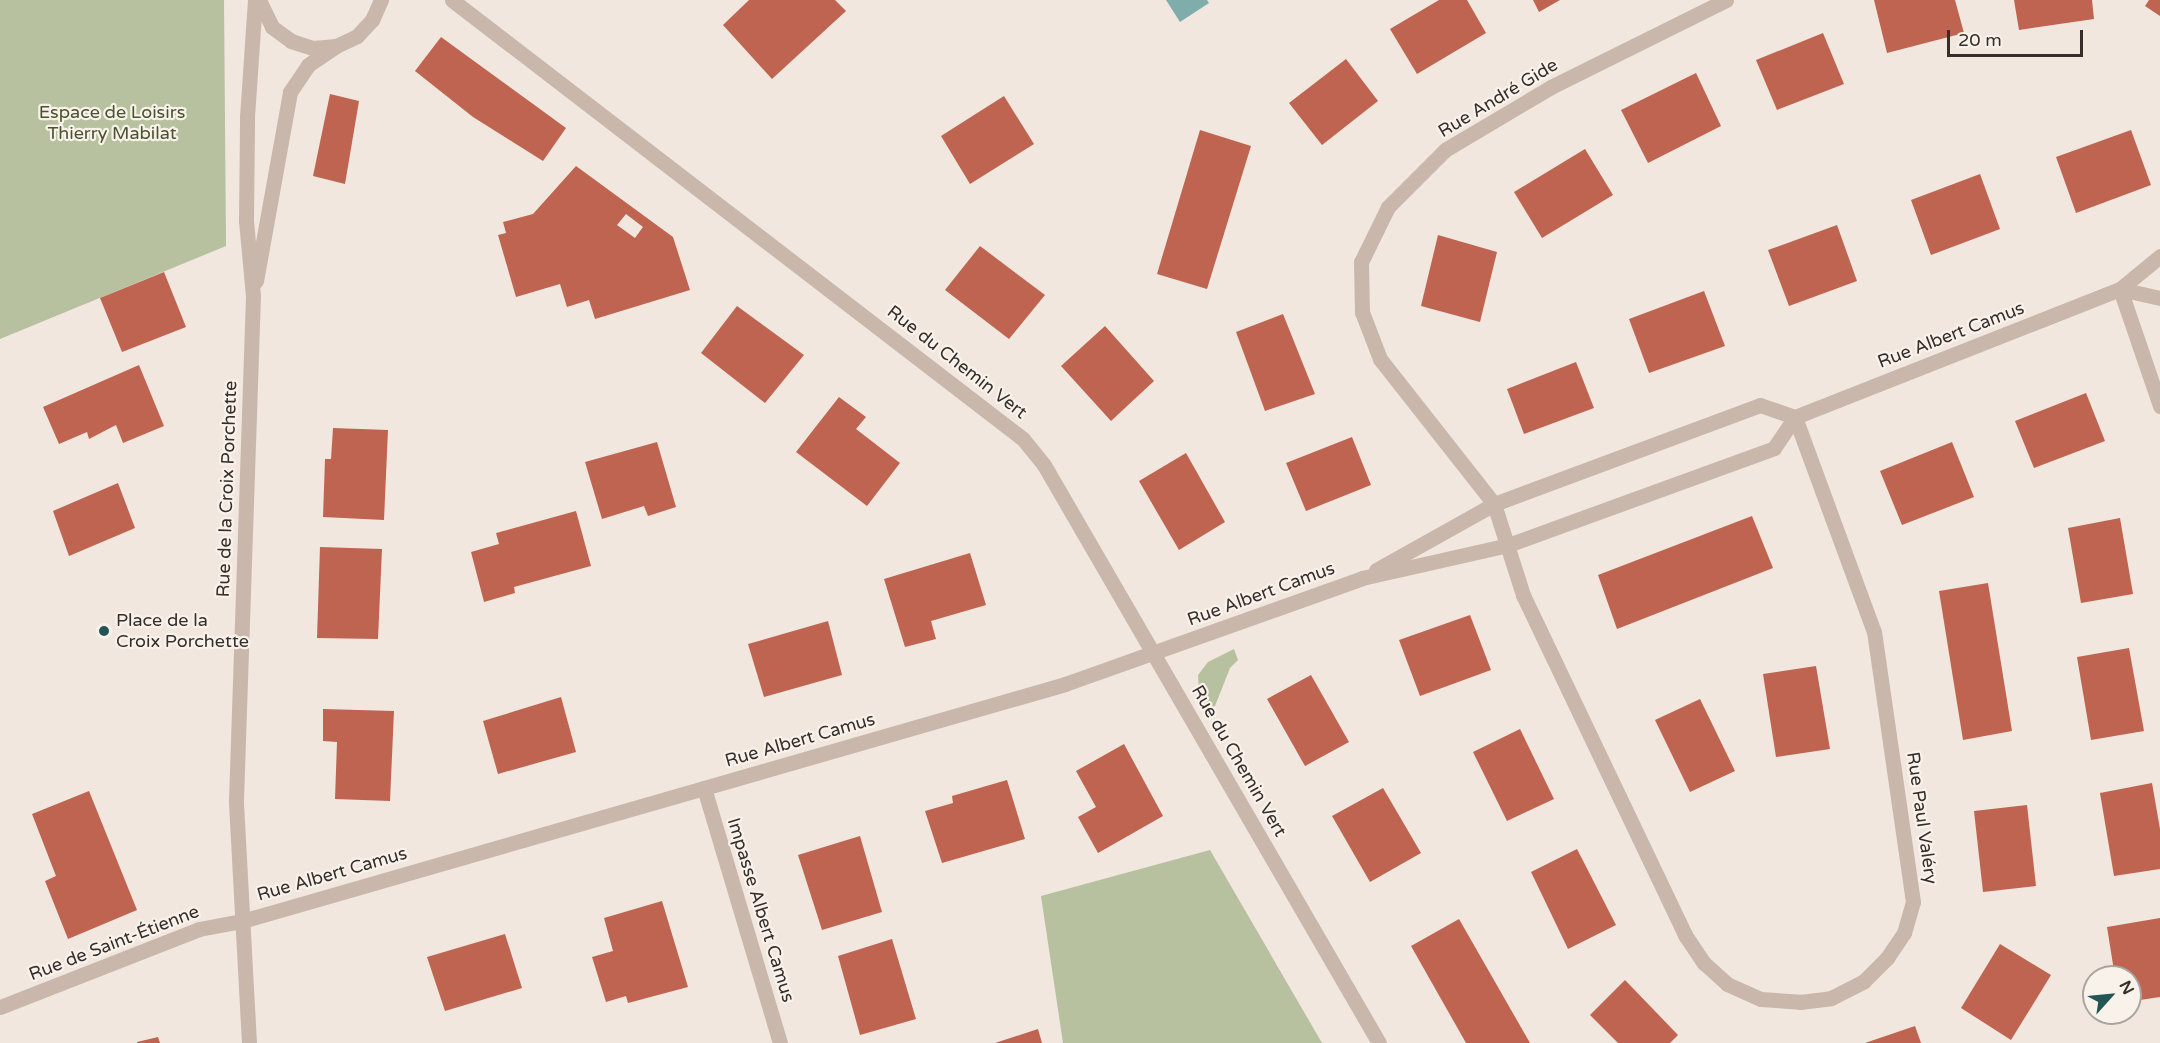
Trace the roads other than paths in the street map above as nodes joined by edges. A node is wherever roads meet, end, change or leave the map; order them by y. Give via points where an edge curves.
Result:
1 (257, 0) edge
2 (381, 0) edge
3 (452, 0) edge
4 (1726, 0) edge
5 (336, 46) junction
6 (2160, 256) edge
7 (2120, 289) junction
8 (253, 296) junction
9 (2160, 298) edge
10 (2160, 406) edge
11 (1795, 417) junction
12 (1494, 504) junction
13 (1509, 545) junction
14 (1362, 578) junction
15 (1154, 654) junction
16 (704, 788) junction
17 (242, 921) junction
18 (0, 1007) edge
19 (249, 1043) edge
20 (780, 1043) edge
21 (1379, 1043) edge

1 - 5 street via 272,27 291,41 313,48
1 - 8 street, Rue de la Croix Porchette via 250,39 246,198
2 - 5 street, Rue de la Croix Porchette via 372,20 357,36
3 - 15 street, Rue du Chemin Vert via 1023,439 1044,465
4 - 12 street, Rue André Gide via 1551,87 1445,150 1388,207 1361,262 1362,312 1380,359
5 - 8 street, Rue de la Croix Porchette via 308,66 290,92
6 - 7 street, Rue Albert Camus
7 - 9 street
7 - 10 street
7 - 11 street, Rue Albert Camus
8 - 17 street, Rue de la Croix Porchette via 236,800
11 - 12 street, Rue Albert Camus via 1760,405
11 - 13 street, Rue Albert Camus via 1774,448
11 - 13 street, Rue Paul Valéry via 1874,632 1913,902 1904,933 1887,958 1864,981 1831,998 1800,1002 1761,999 1727,984 1704,963 1685,935 1523,595
12 - 13 street
12 - 14 street, Rue Albert Camus
13 - 14 street, Rue Albert Camus
14 - 15 street, Rue Albert Camus
15 - 16 street, Rue Albert Camus via 1065,684
15 - 21 street, Rue du Chemin Vert
16 - 17 street, Rue Albert Camus
16 - 20 street, Impasse Albert Camus
17 - 18 street, Rue de Saint-Étienne via 199,929
17 - 19 street, Rue de la Croix Porchette

